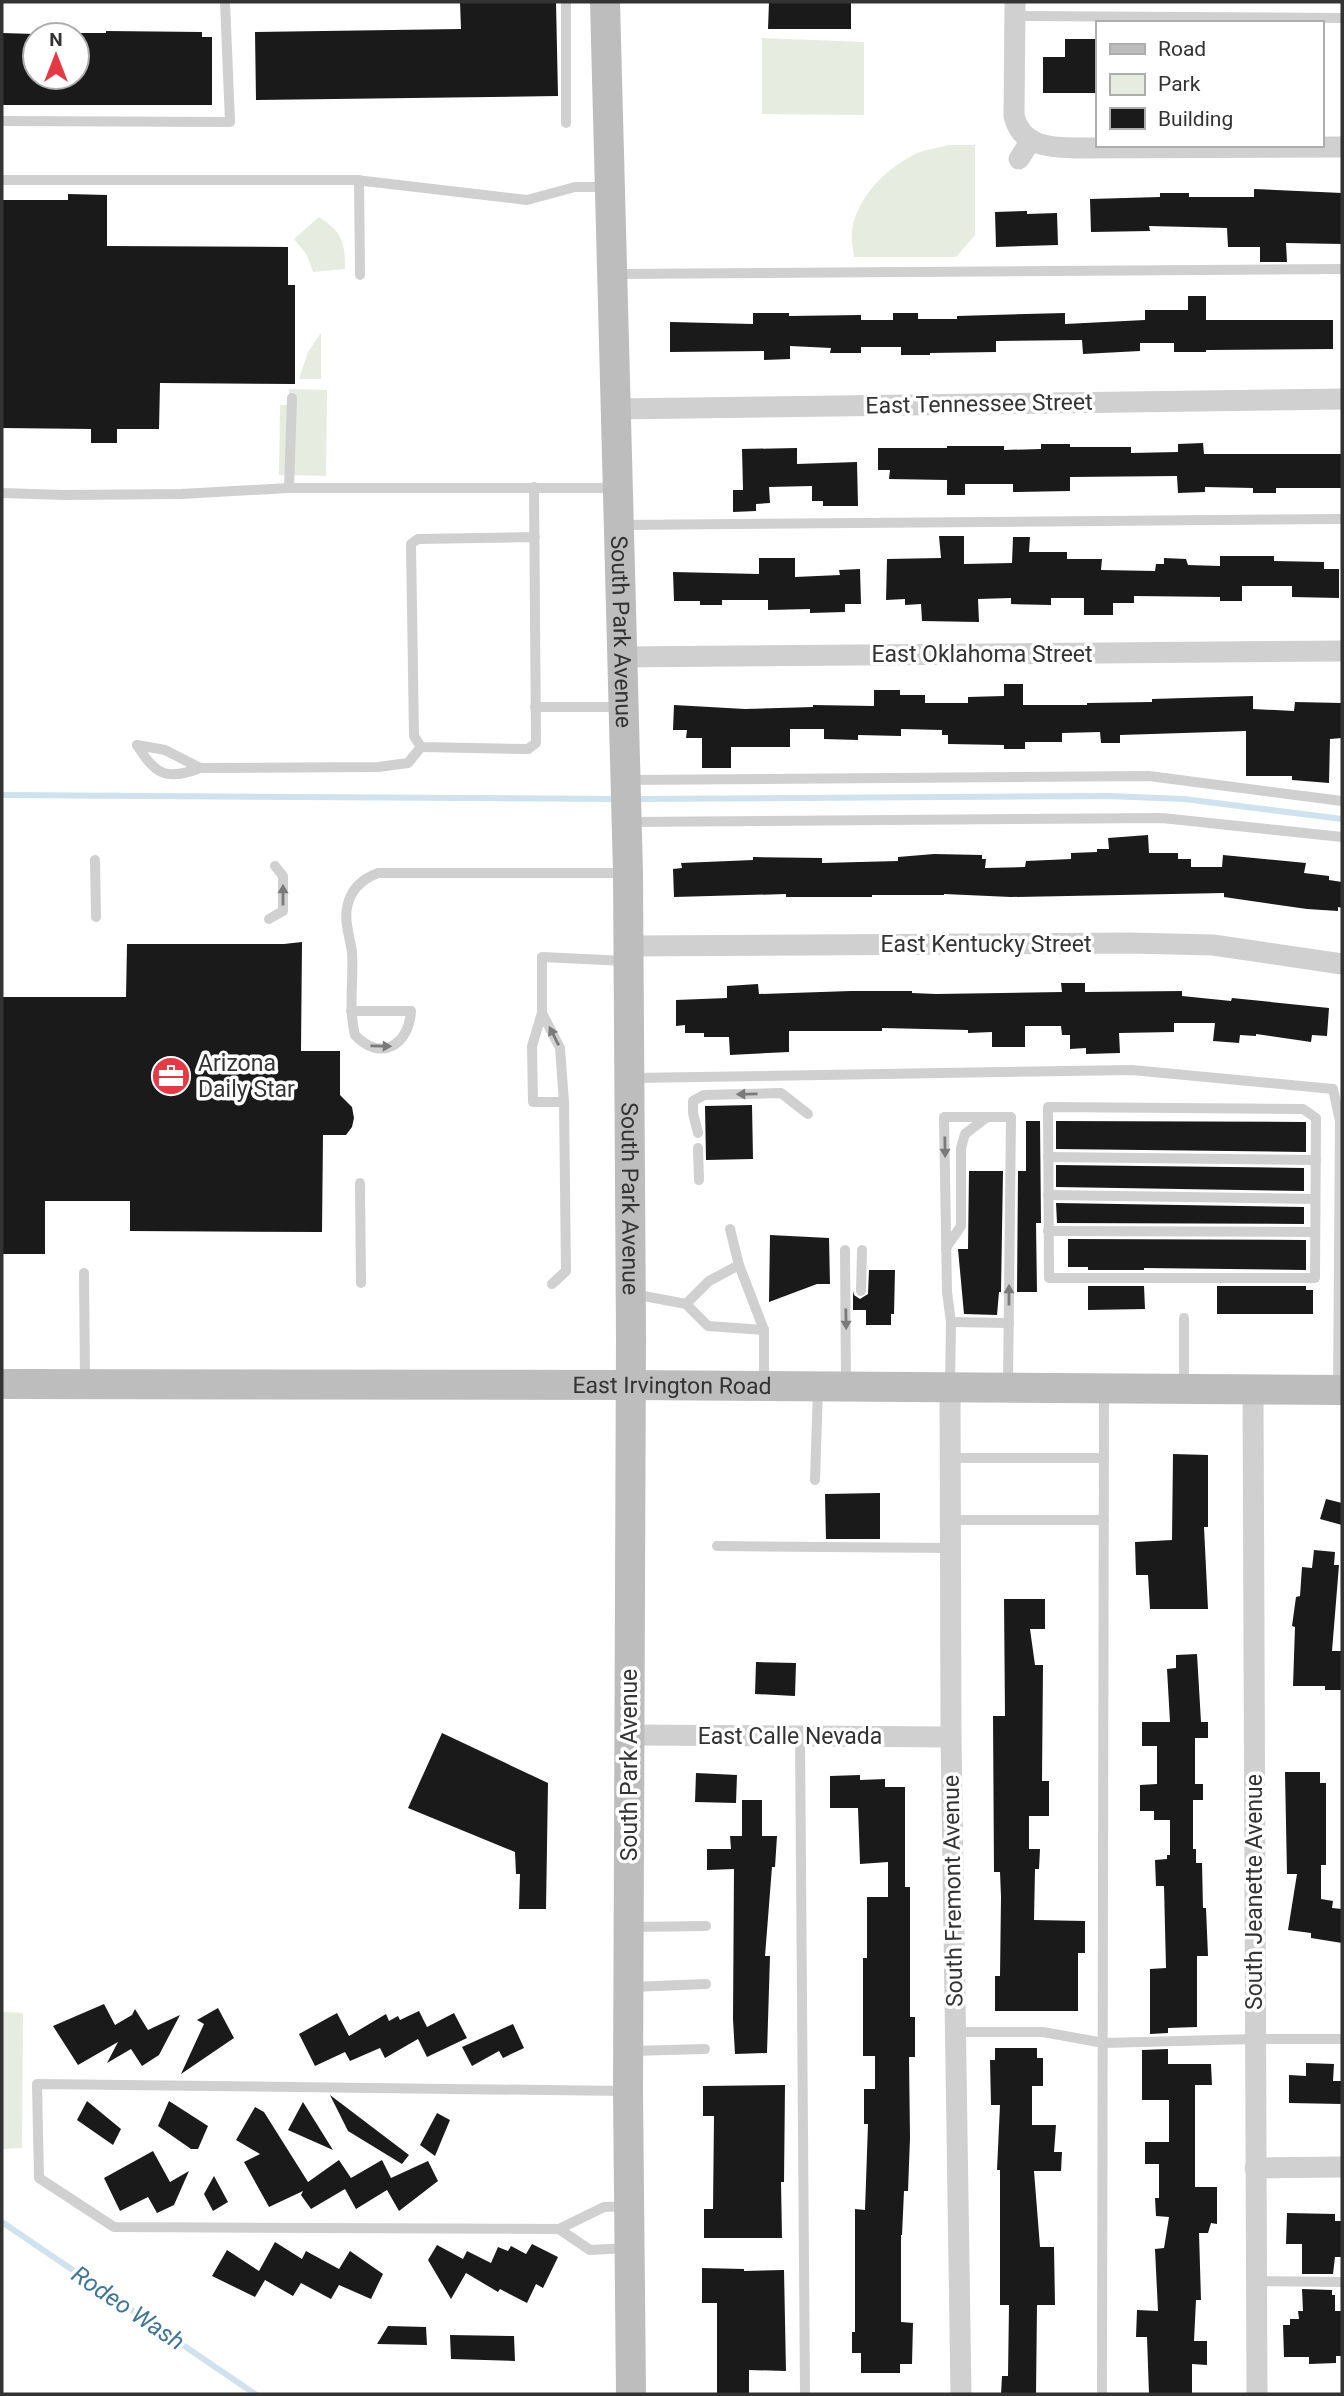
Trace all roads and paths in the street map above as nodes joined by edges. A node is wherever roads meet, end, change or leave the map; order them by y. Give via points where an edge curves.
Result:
1 (225, 2) edge
2 (566, 2) edge
3 (605, 2) edge
4 (1015, 9) edge
5 (1342, 18) edge
6 (2, 121) edge
7 (566, 123) dead end
8 (1029, 139) junction
9 (1342, 148) edge
10 (1019, 159) dead end
11 (2, 180) edge
12 (359, 180) junction
13 (610, 187) junction
14 (1342, 269) edge
15 (612, 274) junction
16 (360, 275) dead end
17 (292, 398) dead end
18 (1342, 399) edge
19 (616, 410) junction
20 (534, 487) junction
21 (289, 488) junction
22 (618, 488) junction
23 (2, 493) edge
24 (1342, 519) edge
25 (619, 525) junction
26 (535, 537) junction
27 (1342, 651) edge
28 (621, 657) junction
29 (535, 707) junction
30 (623, 707) junction
31 (421, 747) junction
32 (200, 768) junction
33 (625, 781) junction
34 (1342, 801) edge
35 (626, 818) junction
36 (1342, 837) edge
37 (95, 860) dead end
38 (275, 866) dead end
39 (628, 873) junction
40 (96, 917) dead end
41 (269, 919) dead end
42 (629, 954) junction
43 (1342, 964) edge
44 (351, 1011) junction
45 (542, 1013) junction
46 (629, 1078) junction
47 (564, 1102) junction
48 (808, 1114) dead end
49 (988, 1117) junction
50 (698, 1133) dead end
51 (698, 1148) dead end
52 (1048, 1157) junction
53 (1316, 1160) junction
54 (699, 1180) dead end
55 (360, 1183) dead end
56 (1048, 1195) junction
57 (1315, 1199) junction
58 (730, 1229) dead end
59 (1048, 1231) junction
60 (1315, 1232) junction
61 (946, 1249) junction
62 (845, 1250) dead end
63 (862, 1250) dead end
64 (739, 1265) junction
65 (84, 1273) dead end
66 (361, 1283) dead end
67 (552, 1284) dead end
68 (862, 1291) dead end
69 (631, 1293) junction
70 (686, 1304) junction
71 (1184, 1318) dead end
72 (951, 1322) junction
73 (1009, 1323) junction
74 (764, 1329) junction
75 (2, 1384) edge
76 (85, 1384) junction
77 (631, 1385) junction
78 (764, 1386) junction
79 (832, 1387) junction
80 (950, 1387) junction
81 (1008, 1388) junction
82 (1104, 1389) junction
83 (1184, 1389) junction
84 (1253, 1390) junction
85 (1340, 1390) edge
86 (951, 1458) junction
87 (1104, 1458) junction
88 (815, 1480) dead end
89 (951, 1520) junction
90 (1104, 1520) junction
91 (717, 1546) dead end
92 (951, 1548) junction
93 (629, 1735) junction
94 (800, 1736) junction
95 (951, 1737) junction
96 (629, 1927) junction
97 (706, 1927) dead end
98 (706, 1984) dead end
99 (629, 1987) junction
100 (956, 2032) junction
101 (1255, 2039) junction
102 (1342, 2039) edge
103 (1104, 2043) junction
104 (705, 2049) dead end
105 (628, 2051) junction
106 (628, 2091) junction
107 (1342, 2167) edge
108 (1255, 2168) junction
109 (630, 2206) junction
110 (559, 2229) junction
111 (631, 2248) junction
112 (1256, 2281) junction
113 (1342, 2282) edge
114 (631, 2394) edge
115 (805, 2394) edge
116 (961, 2394) edge
117 (1102, 2394) edge
118 (1257, 2394) edge

1 - 6 lane via 230,122
2 - 7 lane
3 - 13 main road, South Park Avenue
4 - 5 lane
4 - 8 street via 1014,116 1016,126
8 - 9 street via 1055,148
8 - 10 street
11 - 12 lane
12 - 13 lane via 527,200 575,187
12 - 16 lane
13 - 15 main road, South Park Avenue
14 - 15 lane
15 - 19 main road, South Park Avenue
17 - 21 lane
18 - 19 street, East Tennessee Street
19 - 22 main road, South Park Avenue
20 - 21 lane
20 - 22 lane
20 - 26 lane
21 - 23 lane via 180,494
22 - 25 main road, South Park Avenue
24 - 25 lane
25 - 28 main road, South Park Avenue
26 - 29 lane
26 - 31 lane via 418,539 411,544 414,736
27 - 28 street, East Oklahoma Street
28 - 30 main road, South Park Avenue
29 - 30 lane
29 - 31 lane via 536,743 528,749
30 - 33 main road, South Park Avenue
31 - 32 lane via 408,763 378,767
32 - 32 lane via 165,750 137,745 161,774 180,776
33 - 34 lane via 1149,776
33 - 35 main road, South Park Avenue
35 - 36 lane via 1162,818
35 - 39 main road, South Park Avenue
37 - 40 lane
41 -> 38 lane via 283,911 283,876
39 - 42 main road, South Park Avenue
39 - 44 lane via 378,873 368,877 357,886 346,910 352,954
42 - 43 street, East Kentucky Street via 1129,943 1213,946
42 - 45 lane via 542,957
42 - 46 main road, South Park Avenue
44 -> 44 lane via 355,1035 381,1049 393,1046 410,1024 411,1011
47 -> 45 lane via 560,1048
45 - 47 lane via 532,1046 533,1102
46 - 69 main road, South Park Avenue
46 - 85 lane via 1132,1070 1333,1089 1340,1121
47 - 67 lane via 566,1271
48 -> 50 lane via 781,1093 704,1095 693,1101
49 - 61 lane via 965,1133 961,1226
49 -> 61 lane via 944,1117
73 -> 49 lane via 1011,1117
51 - 54 lane
52 - 53 lane
52 - 53 lane via 1048,1107 1303,1109 1316,1118
52 - 56 lane
53 - 57 lane
55 - 66 lane
56 - 57 lane
56 - 59 lane
57 - 60 lane
58 - 64 lane
59 - 60 lane
59 - 60 lane via 1049,1278 1315,1278
61 - 72 lane
62 -> 79 lane
63 - 68 lane
64 - 70 lane via 709,1281
64 - 74 lane
65 - 76 lane
69 - 70 lane
69 - 77 main road, South Park Avenue
70 - 74 lane via 708,1326
71 - 83 lane
72 - 73 lane
72 - 80 lane
73 - 81 lane
74 - 78 lane
75 - 76 main road, East Irvington Road
76 - 77 main road, East Irvington Road
77 - 78 main road, East Irvington Road
77 - 93 main road, South Park Avenue
78 - 79 main road, East Irvington Road
79 - 80 main road, East Irvington Road
79 - 88 lane
80 - 81 main road, East Irvington Road
80 - 86 street, South Fremont Avenue
81 - 82 main road, East Irvington Road
82 - 83 main road, East Irvington Road
82 - 87 lane
83 - 84 main road, East Irvington Road
84 - 85 main road, East Irvington Road
84 - 101 street, South Jeanette Avenue
86 - 87 lane
86 - 89 street, South Fremont Avenue
87 - 90 lane
89 - 90 lane
89 - 92 street, South Fremont Avenue
90 - 103 lane
91 - 92 lane
92 - 95 street, South Fremont Avenue
93 - 94 street, East Calle Nevada
93 - 96 main road, South Park Avenue
94 - 95 street, East Calle Nevada
94 - 115 lane
95 - 100 street, South Fremont Avenue
96 - 97 lane
96 - 99 main road, South Park Avenue
98 - 99 lane
99 - 105 main road, South Park Avenue
100 - 103 lane via 1042,2032
100 - 116 street, South Fremont Avenue
101 - 102 lane
101 - 103 lane
101 - 108 street, South Jeanette Avenue
103 - 117 lane
104 - 105 lane
105 - 106 main road, South Park Avenue
106 - 109 main road, South Park Avenue
106 - 110 lane via 37,2084 39,2178 114,2227
107 - 108 street
108 - 112 street, South Jeanette Avenue
109 - 110 lane via 604,2207
109 - 111 main road, South Park Avenue
110 - 111 lane via 590,2250
111 - 114 main road, South Park Avenue
112 - 113 lane
112 - 118 street, South Jeanette Avenue

